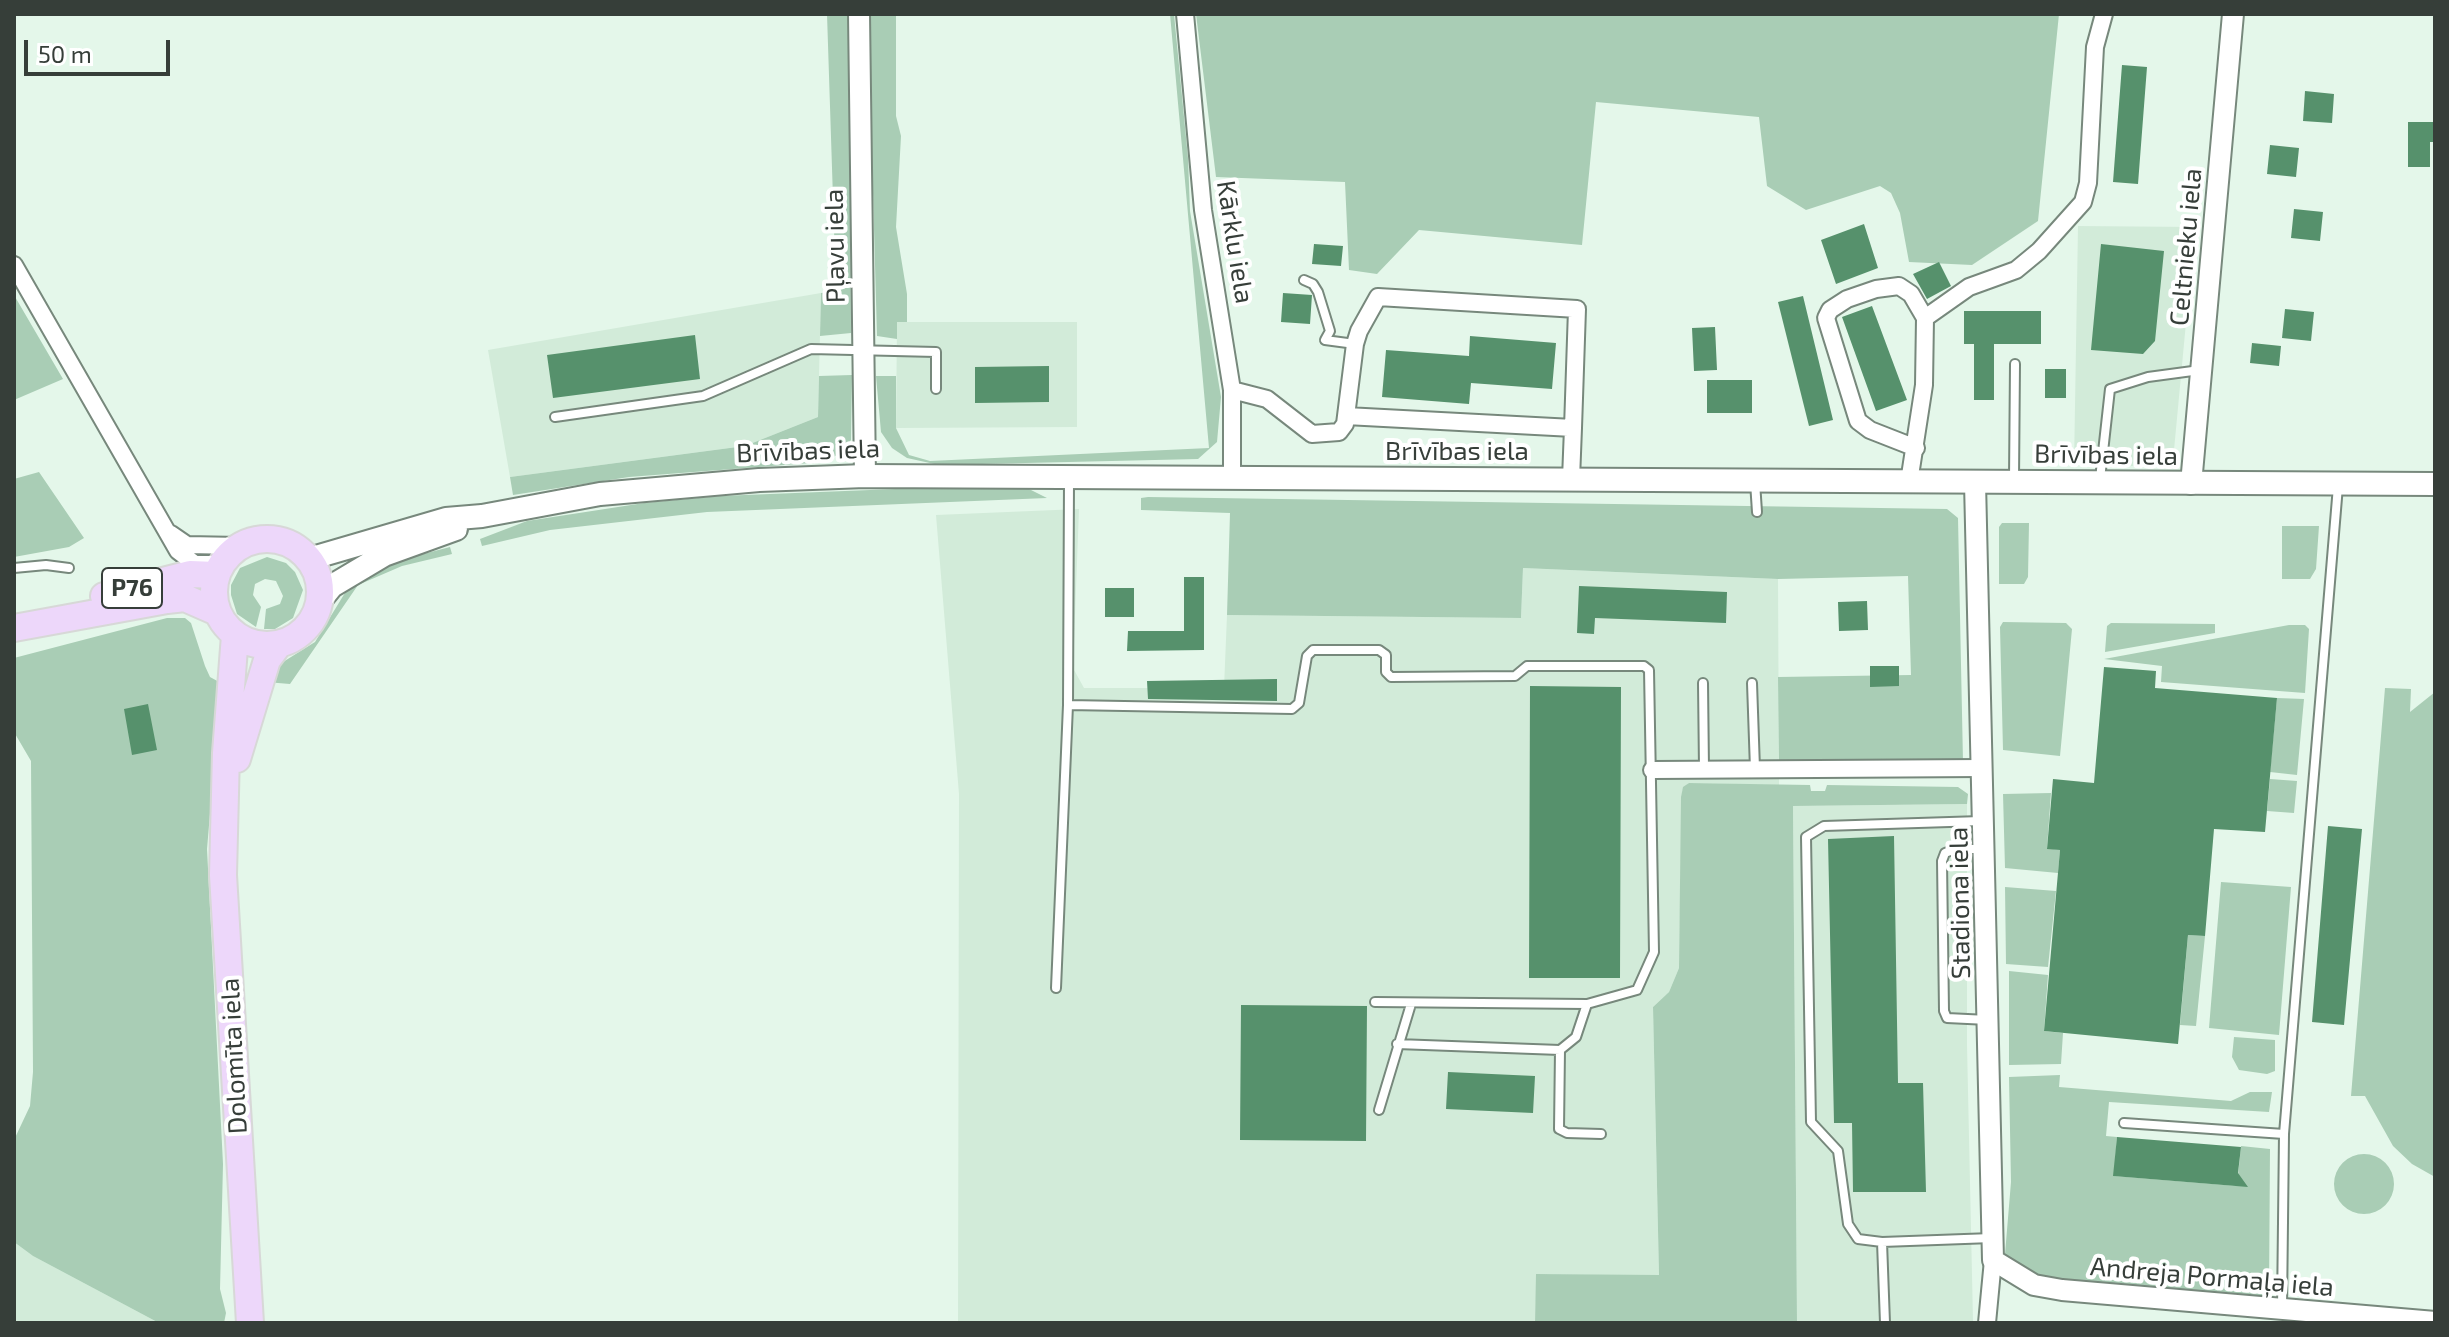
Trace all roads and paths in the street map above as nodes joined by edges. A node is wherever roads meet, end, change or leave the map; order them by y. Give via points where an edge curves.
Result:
1 (859, 14) edge
2 (1185, 14) edge
3 (2104, 14) edge
4 (2233, 14) edge
5 (14, 265) edge
6 (1304, 280) dead end
7 (1925, 318) junction
8 (1355, 344) junction
9 (862, 350) junction
10 (2015, 364) dead end
11 (2201, 370) junction
12 (936, 389) dead end
13 (1232, 390) junction
14 (1346, 416) junction
15 (555, 417) dead end
16 (1573, 428) junction
17 (1916, 448) junction
18 (865, 476) junction
19 (1069, 478) junction
20 (1232, 478) junction
21 (1571, 479) junction
22 (1755, 481) junction
23 (1909, 482) junction
24 (1975, 482) junction
25 (2014, 482) junction
26 (2099, 483) junction
27 (2191, 484) junction
28 (2435, 484) edge
29 (2338, 486) junction
30 (1757, 512) dead end
31 (482, 516) junction
32 (169, 533) junction
33 (240, 546) junction
34 (309, 559) junction
35 (14, 568) edge
36 (69, 568) dead end
37 (218, 570) junction
38 (319, 602) junction
39 (217, 612) junction
40 (53, 618) junction
41 (14, 628) edge
42 (235, 635) junction
43 (279, 644) junction
44 (1703, 683) dead end
45 (1752, 683) dead end
46 (1068, 705) junction
47 (1983, 768) junction
48 (1704, 769) junction
49 (1755, 769) junction
50 (1652, 770) junction
51 (226, 788) junction
52 (1984, 821) junction
53 (1985, 849) junction
54 (1056, 988) dead end
55 (1375, 1002) dead end
56 (1411, 1004) junction
57 (1587, 1004) junction
58 (1988, 1020) junction
59 (1397, 1044) junction
60 (1560, 1050) junction
61 (1379, 1110) dead end
62 (2124, 1123) dead end
63 (1601, 1134) dead end
64 (2284, 1134) junction
65 (1992, 1238) junction
66 (1882, 1242) junction
67 (1993, 1260) junction
68 (2282, 1309) junction
69 (2435, 1322) edge
70 (250, 1323) edge
71 (1885, 1323) edge
72 (1987, 1323) edge

1 - 9 street, Pļavu iela
2 - 13 street, Kārklu iela via 1205,223
3 - 7 street via 2095,47 2083,202 2016,270 1969,287
4 - 11 street, Celtnieku iela
5 - 32 street
6 - 8 lane via 1318,292 1330,331 1325,340
7 - 17 street
7 - 17 street via 1911,294 1899,286 1847,299 1826,318 1858,421
8 - 14 street
8 - 16 street via 1366,315 1381,297 1577,309
9 - 12 lane via 936,352
9 - 15 lane via 811,349 703,396
9 - 18 street, Pļavu iela
10 - 25 lane
11 - 26 lane via 2110,389
11 - 27 street, Celtnieku iela
13 - 14 street via 1267,399 1312,434 1339,432
13 - 20 street, Kārklu iela
14 - 16 street
16 - 21 street
17 - 23 street
18 - 19 main road, Brīvības iela
18 - 31 main road, Brīvības iela via 688,484
19 - 20 main road, Brīvības iela
19 - 46 lane
20 - 21 main road, Brīvības iela
21 - 22 main road, Brīvības iela
22 - 23 main road, Brīvības iela
22 - 30 lane
23 - 24 main road, Brīvības iela
24 - 25 main road, Brīvības iela
24 - 47 street, Stadiona iela
25 - 26 main road, Brīvības iela
26 - 27 main road, Brīvības iela
27 - 29 main road, Brīvības iela
28 - 29 main road, Brīvības iela
29 - 64 lane
31 - 34 main road, Brīvības iela via 446,519
31 - 38 main road, Brīvības iela via 384,555 332,586
32 - 33 street via 187,545
32 - 37 street via 178,551 195,564
33 - 34 main road via 269,539 298,549
33 - 37 main road
34 - 38 main road via 320,587
35 - 36 lane
37 - 39 main road via 213,597
37 - 40 main road, P76 via 93,600
38 - 43 main road via 305,629
39 - 40 main road, P76 via 185,598
39 - 42 main road
40 - 41 main road, P76
42 - 43 main road
42 - 51 main road, Dolomīta iela
43 - 51 main road, Dolomīta iela via 267,660
44 - 48 lane
45 - 49 lane
46 - 50 lane via 1292,709 1299,703 1307,656 1313,650 1379,650 1386,655 1391,677 1515,676 1527,666 1644,666 1649,670
46 - 54 lane
47 - 49 street
47 - 52 street, Stadiona iela
48 - 49 street
48 - 50 street
50 - 57 lane via 1651,961 1637,990
51 - 70 main road, Dolomīta iela via 223,875
52 - 53 street, Stadiona iela
52 - 66 lane via 1824,826 1806,837 1811,1122 1838,1151 1852,1232 1858,1239
53 - 58 street, Stadiona iela
53 - 58 lane via 1955,849 1942,861 1944,1011 1947,1018
55 - 56 lane
56 - 57 lane
56 - 59 lane
57 - 60 lane via 1576,1037
58 - 65 street, Stadiona iela
59 - 60 lane
59 - 61 lane
60 - 63 lane via 1559,1129
62 - 64 lane
64 - 68 lane
65 - 66 lane
65 - 67 street, Stadiona iela
66 - 71 lane
67 - 68 street, Andreja Pormaļa iela via 2034,1285 2062,1290
67 - 72 street, Stadiona iela
68 - 69 street, Andreja Pormaļa iela

